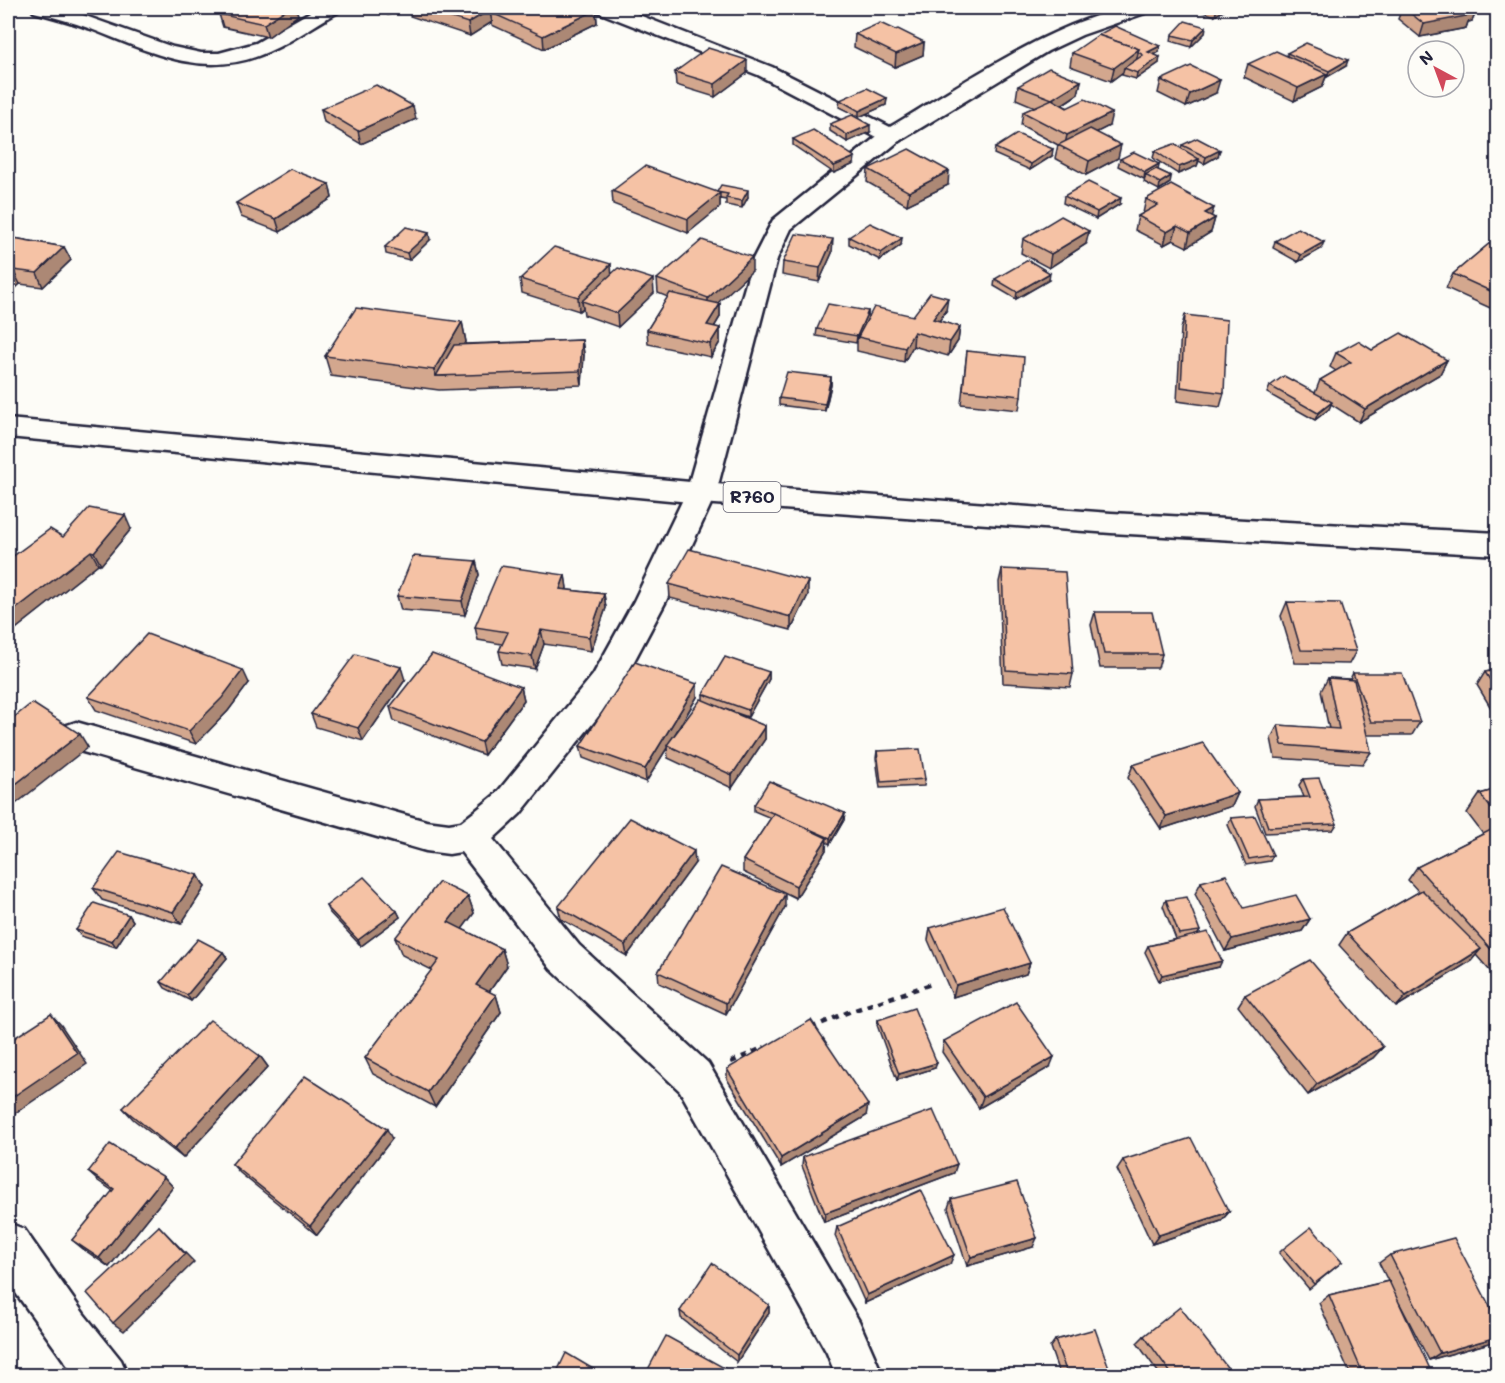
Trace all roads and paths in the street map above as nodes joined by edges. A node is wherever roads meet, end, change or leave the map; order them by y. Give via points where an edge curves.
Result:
1 (41, 8) edge
2 (331, 8) edge
3 (604, 8) edge
4 (1141, 8) edge
5 (891, 136) junction
6 (8, 428) edge
7 (701, 494) junction
8 (1497, 544) edge
9 (76, 736) edge
10 (469, 836) junction
11 (934, 983) dead end
12 (802, 1031) edge
13 (770, 1045) edge
14 (694, 1077) junction
15 (8, 1245) edge
16 (105, 1376) edge
17 (860, 1376) edge

1 - 2 street via 98,25 149,47 209,61 239,56 280,40
3 - 5 street via 765,71
4 - 5 street via 1041,47
5 - 7 street via 781,225 765,259
6 - 7 street, R760
7 - 8 street, R760 via 1111,523
7 - 10 street via 605,684 507,804
9 - 10 street via 426,836
10 - 14 street via 565,957
11 - 12 path
13 - 14 path
14 - 17 street via 843,1337
15 - 16 street

